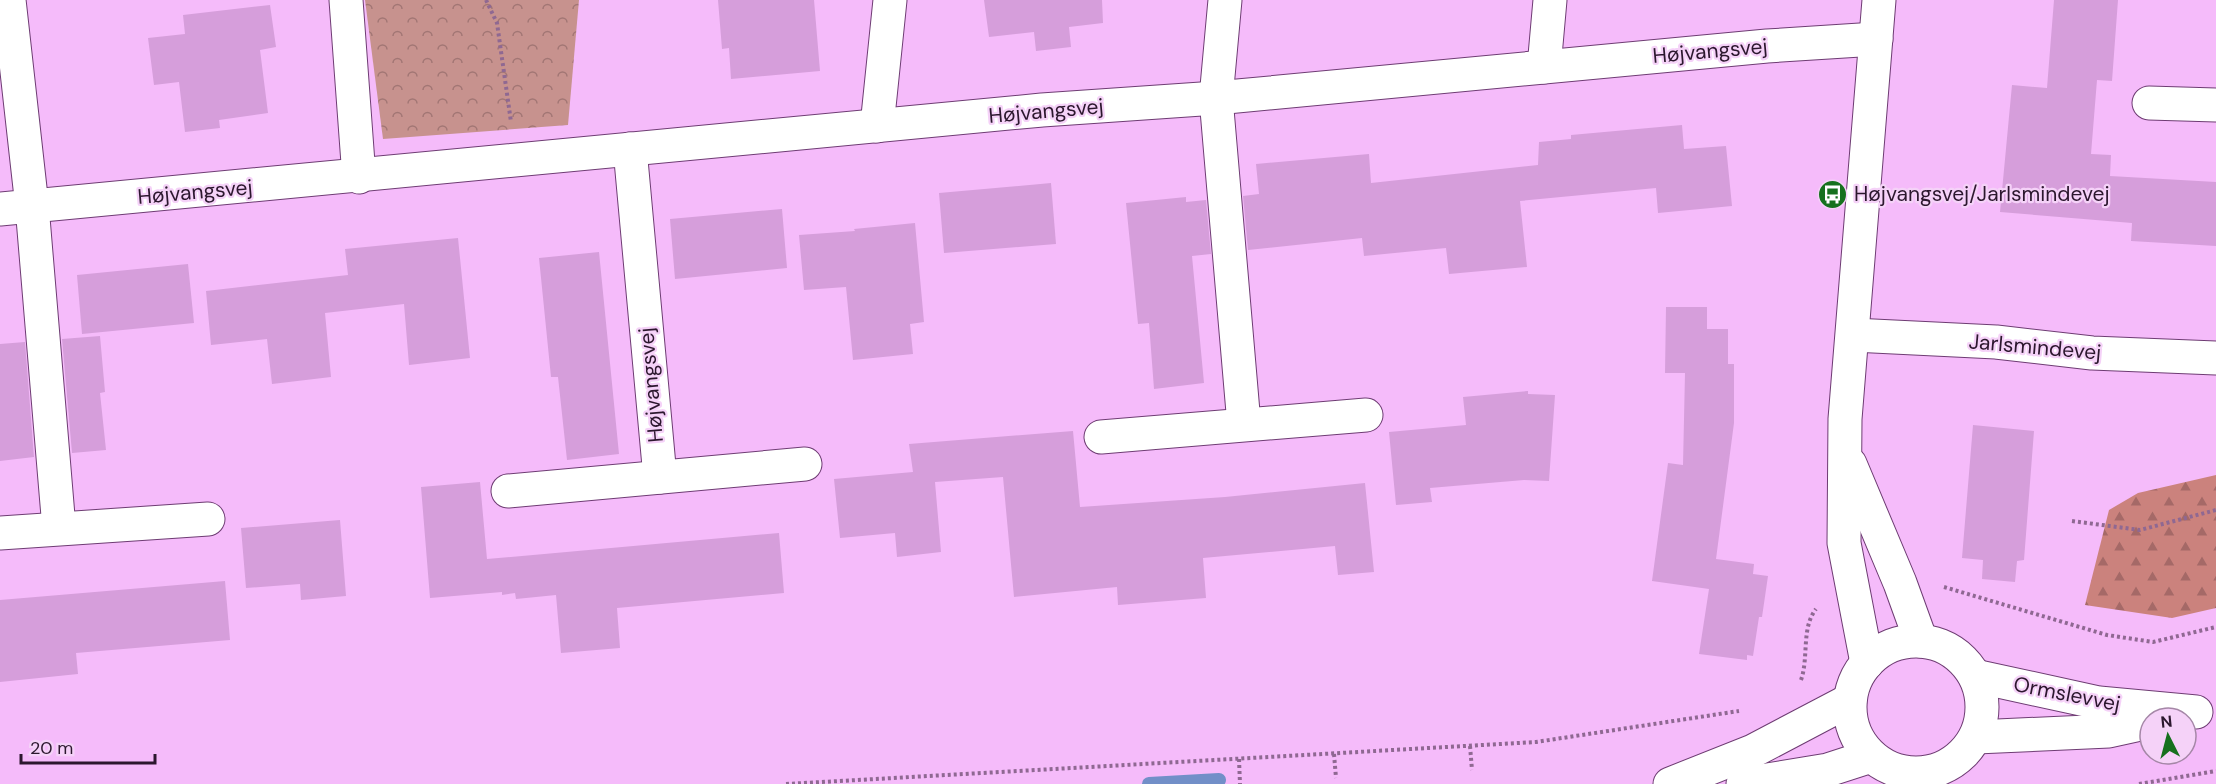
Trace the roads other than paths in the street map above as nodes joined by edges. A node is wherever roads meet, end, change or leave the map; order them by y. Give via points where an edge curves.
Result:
1 (9, 0) edge
2 (346, 0) edge
3 (890, 0) edge
4 (1225, 0) edge
5 (1550, 0) edge
6 (1879, 0) edge
7 (1876, 39) junction
8 (1544, 67) junction
9 (1216, 98) junction
10 (2149, 103) dead end
11 (2216, 105) edge
12 (877, 126) junction
13 (630, 149) junction
14 (358, 177) junction
15 (32, 206) junction
16 (0, 209) edge
17 (1853, 335) junction
18 (2216, 358) edge
19 (1366, 415) dead end
20 (1244, 424) junction
21 (1101, 436) dead end
22 (1846, 454) junction
23 (805, 464) dead end
24 (660, 477) junction
25 (508, 491) dead end
26 (208, 519) dead end
27 (59, 528) junction
28 (0, 533) edge
29 (1921, 641) junction
30 (1867, 663) junction
31 (1975, 676) junction
32 (1851, 700) junction
33 (2138, 707) edge
34 (2138, 725) edge
35 (1976, 737) junction
36 (1871, 756) junction
37 (1670, 784) edge
38 (1743, 784) edge

1 - 15 street
2 - 14 street
3 - 12 street
4 - 9 street
5 - 8 street
6 - 7 street
7 - 8 street, Højvangsvej
7 - 17 street
8 - 9 street, Højvangsvej
9 - 12 street, Højvangsvej
9 - 20 street
10 - 11 street
12 - 13 street, Højvangsvej
13 - 14 street, Højvangsvej
13 - 24 street, Højvangsvej
14 - 15 street, Højvangsvej
15 - 16 street, Højvangsvej
15 - 27 street
17 - 18 street, Jarlsmindevej
17 - 22 street via 1845,419
19 - 20 street
20 - 21 street
22 - 29 street
22 - 30 street via 1844,543
23 - 24 street
24 - 25 street
26 - 27 street
27 - 28 street
29 - 30 street via 1883,650
29 - 31 street via 1942,646 1962,658
30 - 32 street via 1853,687
31 - 33 street, Ormslevvej via 2099,703
31 - 35 street via 1982,696 1982,717
32 - 36 street via 1851,721 1858,741
32 - 37 street via 1754,751
34 - 35 street, Ormslevvej via 2109,731
35 - 36 street via 1964,754 1929,773 1888,768
36 - 38 street via 1828,770

